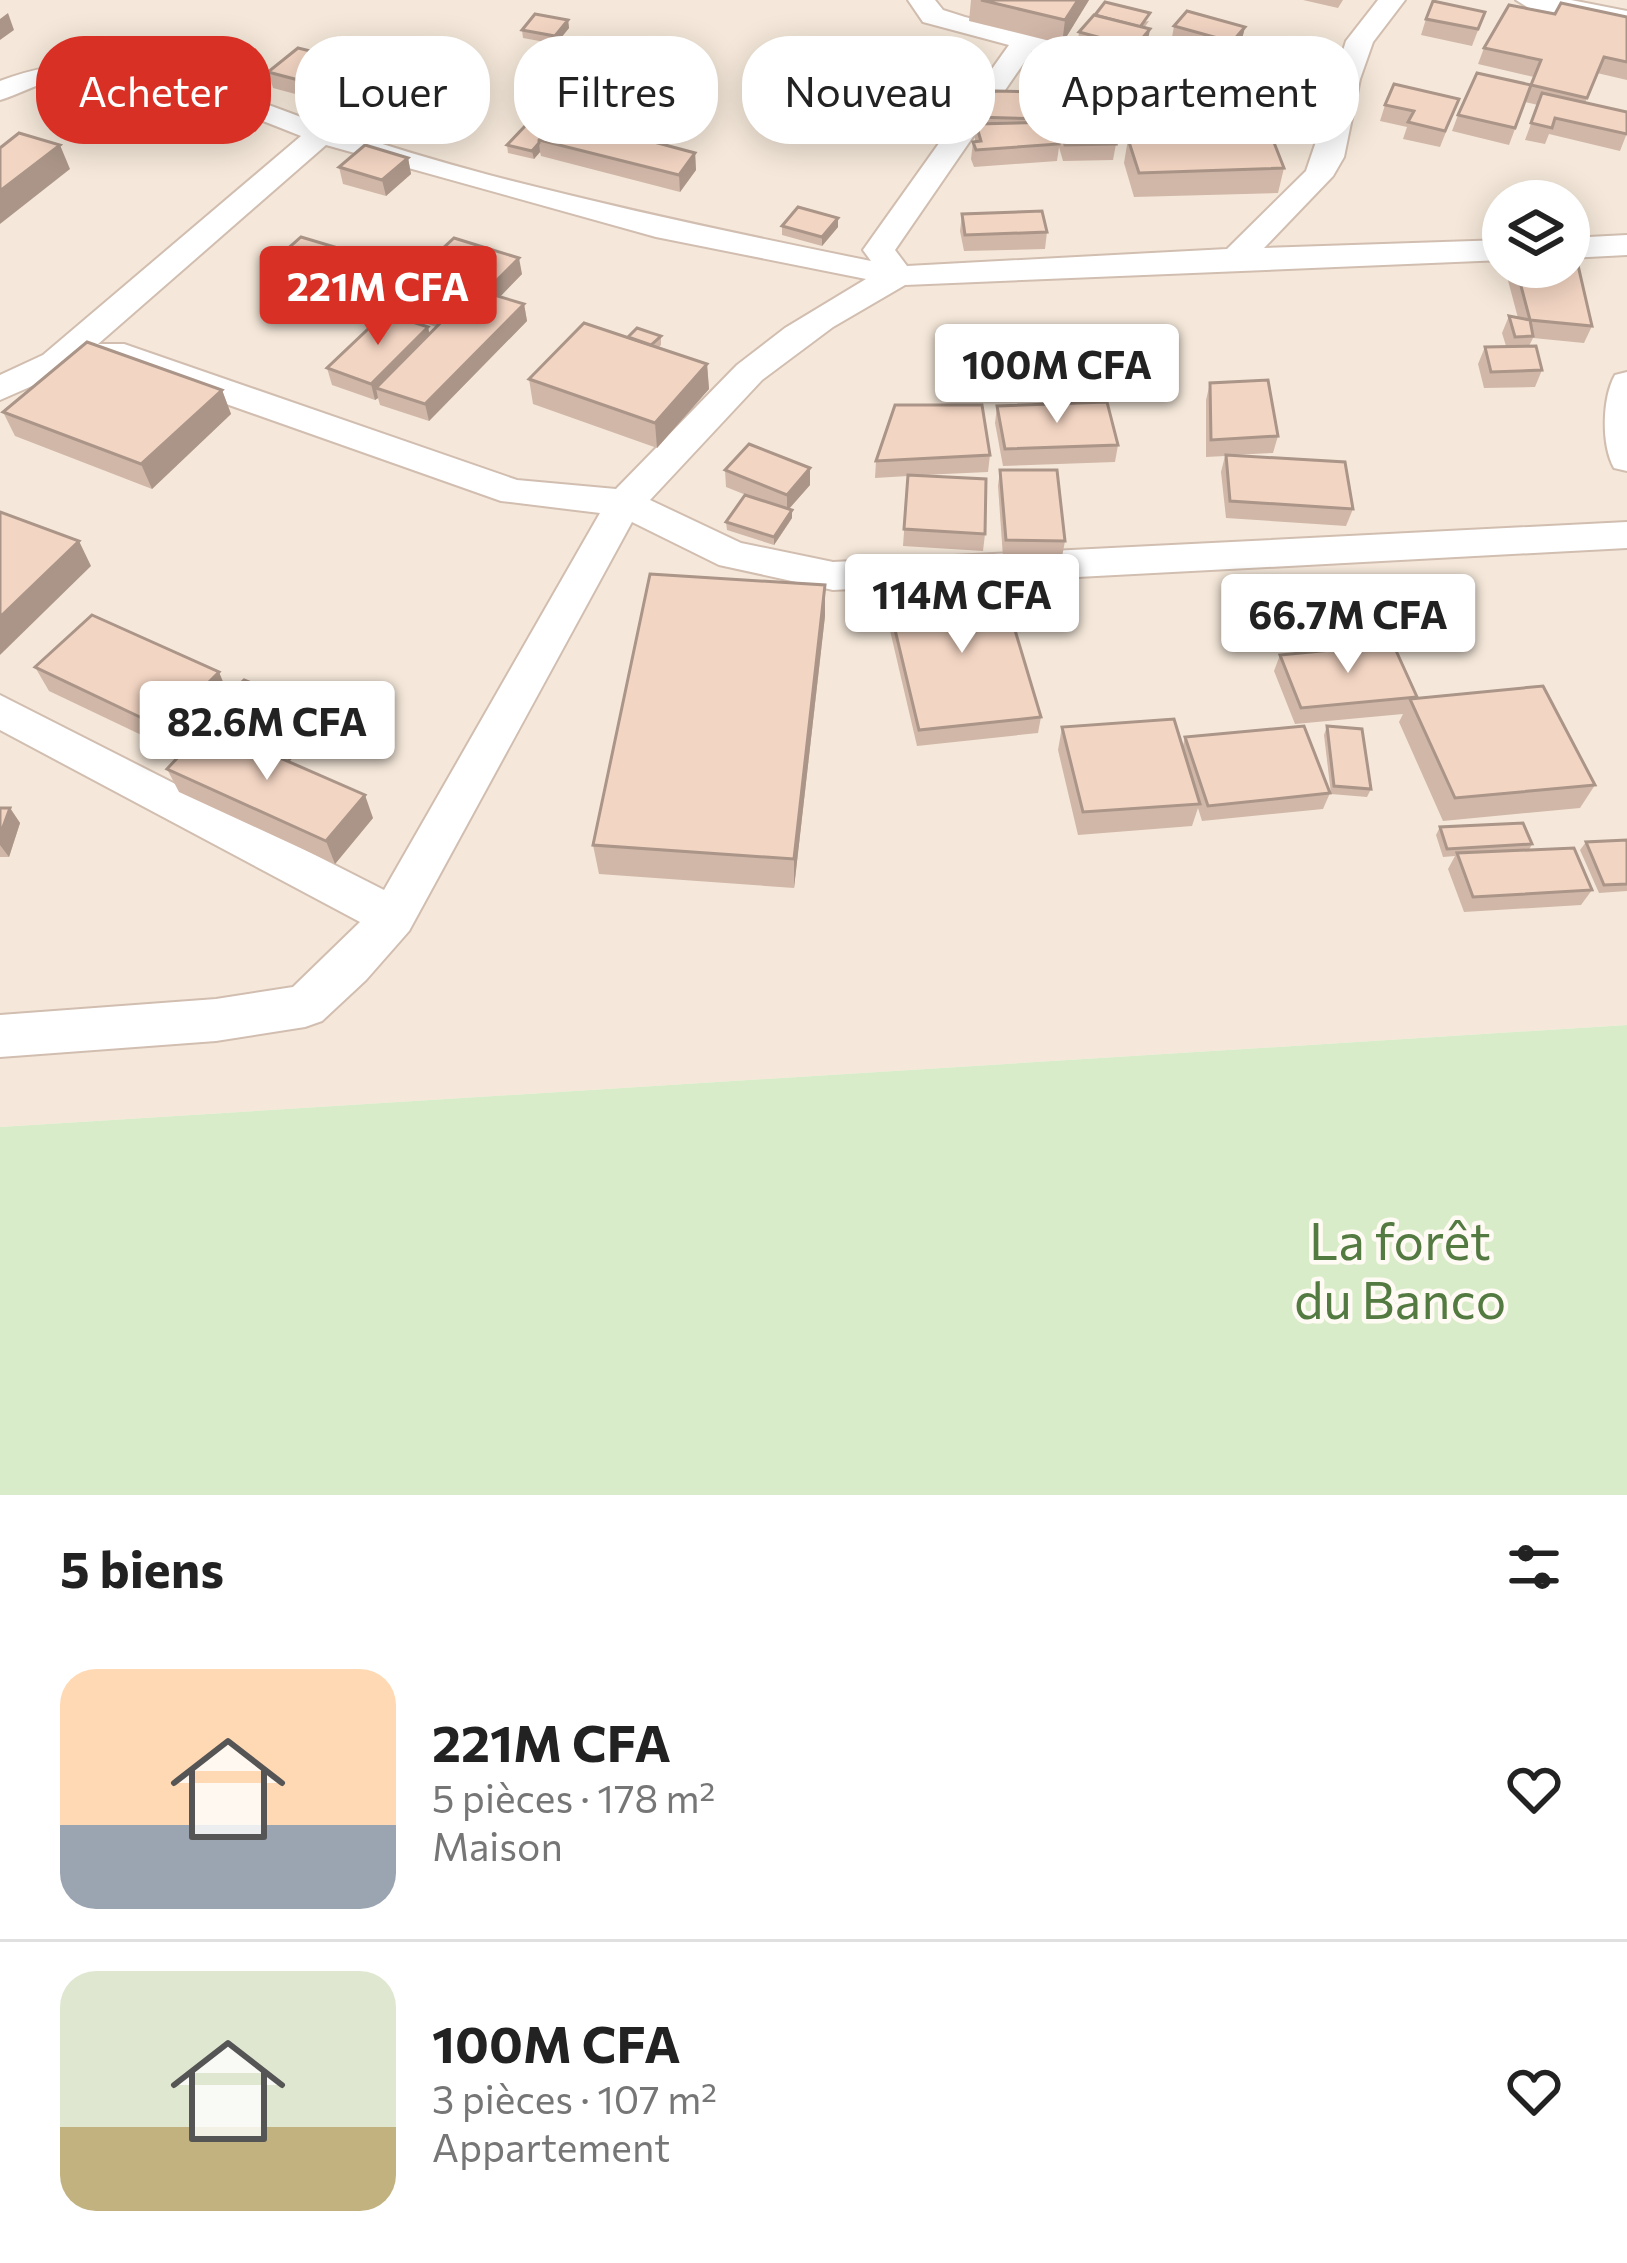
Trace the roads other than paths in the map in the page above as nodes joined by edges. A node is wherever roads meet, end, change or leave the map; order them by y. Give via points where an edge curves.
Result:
1 (921, 0) edge
2 (1392, 0) edge
3 (1529, 0) edge
4 (1627, 19) edge
5 (1019, 42) edge
6 (1359, 44) edge
7 (1019, 50) edge
8 (0, 91) edge
9 (295, 124) edge
10 (309, 144) edge
11 (357, 144) edge
12 (1331, 144) edge
13 (1627, 245) edge
14 (1590, 247) edge
15 (1482, 251) edge
16 (1236, 258) junction
17 (898, 276) junction
18 (55, 363) junction
19 (1627, 382) edge
20 (0, 388) edge
21 (1627, 459) edge
22 (623, 503) junction
23 (1627, 535) edge
24 (0, 711) edge
25 (393, 917) junction
26 (0, 1036) edge

1 - 5 street via 933,16
2 - 6 street
3 - 4 street
7 - 17 street via 879,250
8 - 9 street via 46,73 96,70 214,92
10 - 18 street
11 - 17 street via 667,230
12 - 16 street via 1318,176
13 - 14 street
15 - 16 street
16 - 17 street
17 - 22 street via 830,310 771,357
18 - 20 street
18 - 22 street via 112,352 514,493
19 - 21 street
22 - 23 street via 732,555 833,575
22 - 25 street
24 - 25 street
25 - 26 street via 305,1006

